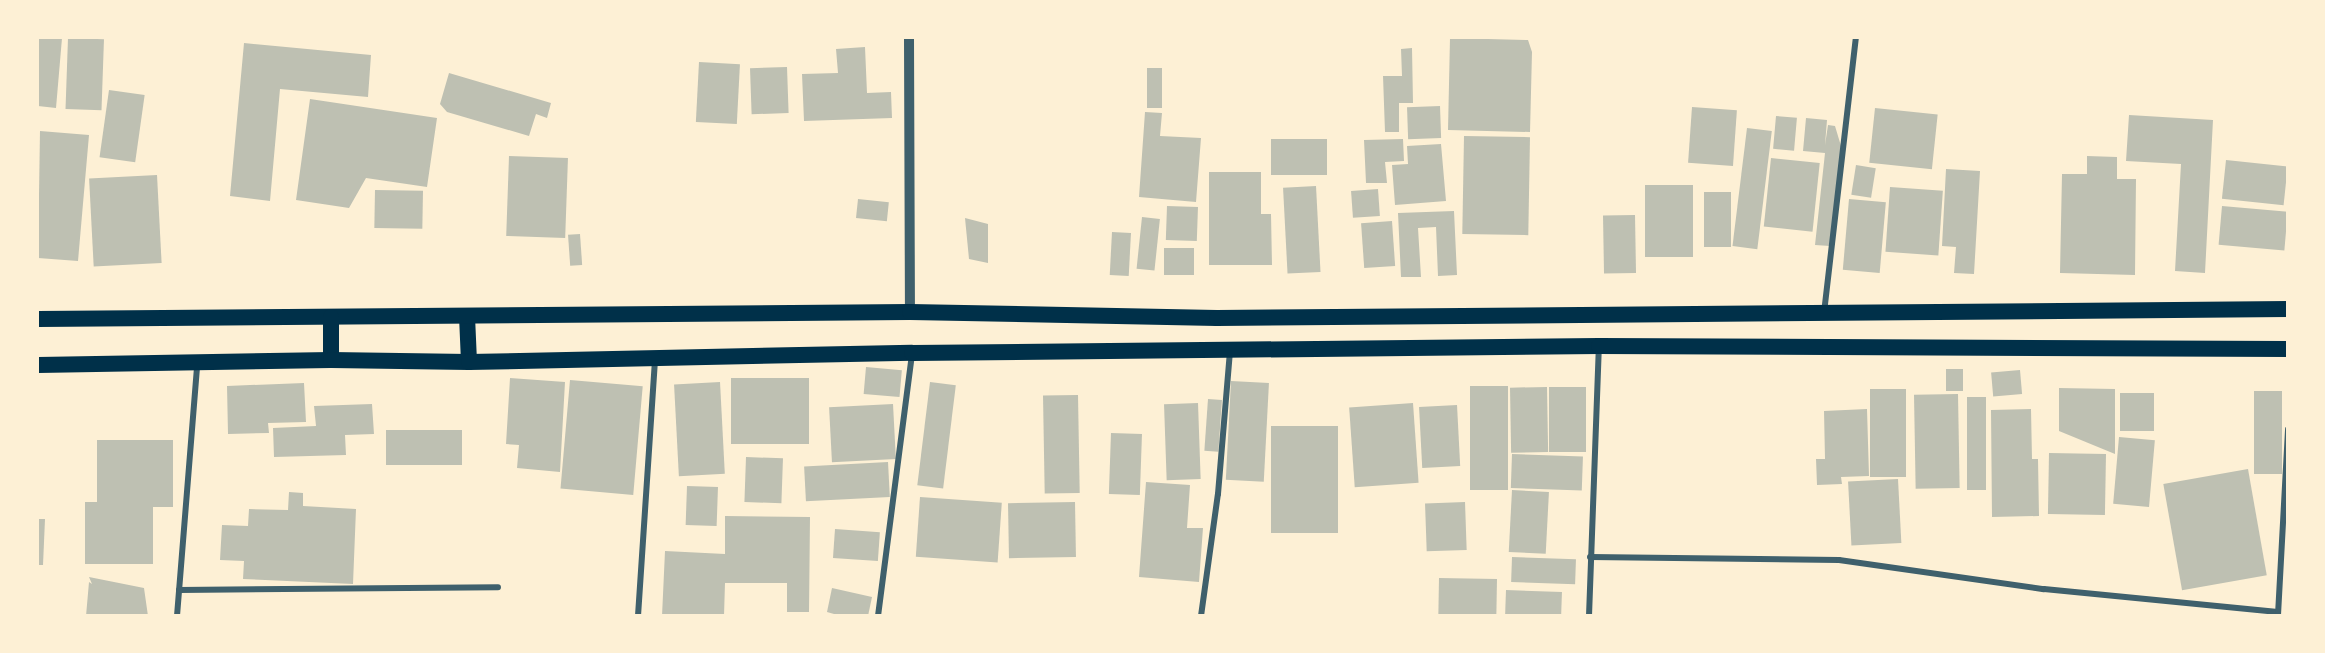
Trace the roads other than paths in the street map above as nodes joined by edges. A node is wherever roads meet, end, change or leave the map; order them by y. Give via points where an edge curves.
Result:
1 (909, 38) edge
2 (1856, 38) edge
3 (2288, 309) edge
4 (910, 312) junction
5 (1824, 313) junction
6 (467, 316) junction
7 (331, 317) junction
8 (38, 319) edge
9 (1599, 346) junction
10 (2288, 349) edge
11 (1230, 350) junction
12 (912, 353) junction
13 (656, 359) junction
14 (331, 360) junction
15 (469, 362) junction
16 (198, 364) junction
17 (38, 365) edge
18 (2288, 429) edge
19 (1590, 557) junction
20 (498, 587) dead end
21 (179, 590) junction
22 (2278, 614) edge
23 (177, 615) edge
24 (638, 615) edge
25 (878, 615) edge
26 (1201, 615) edge
27 (1588, 615) edge

1 - 4 street
2 - 5 street
3 - 5 highway
4 - 5 highway via 1217,318
4 - 6 highway
6 - 7 highway
6 - 15 highway
7 - 8 highway
7 - 14 highway
9 - 10 highway
9 - 11 highway
9 - 19 street
11 - 12 highway
11 - 26 street via 1218,494
12 - 13 highway
12 - 25 street
13 - 15 highway
13 - 24 street
14 - 15 highway
14 - 16 highway
16 - 17 highway
16 - 21 street
18 - 22 street
19 - 22 street via 1839,560 2044,589
19 - 27 street
20 - 21 street
21 - 23 street

